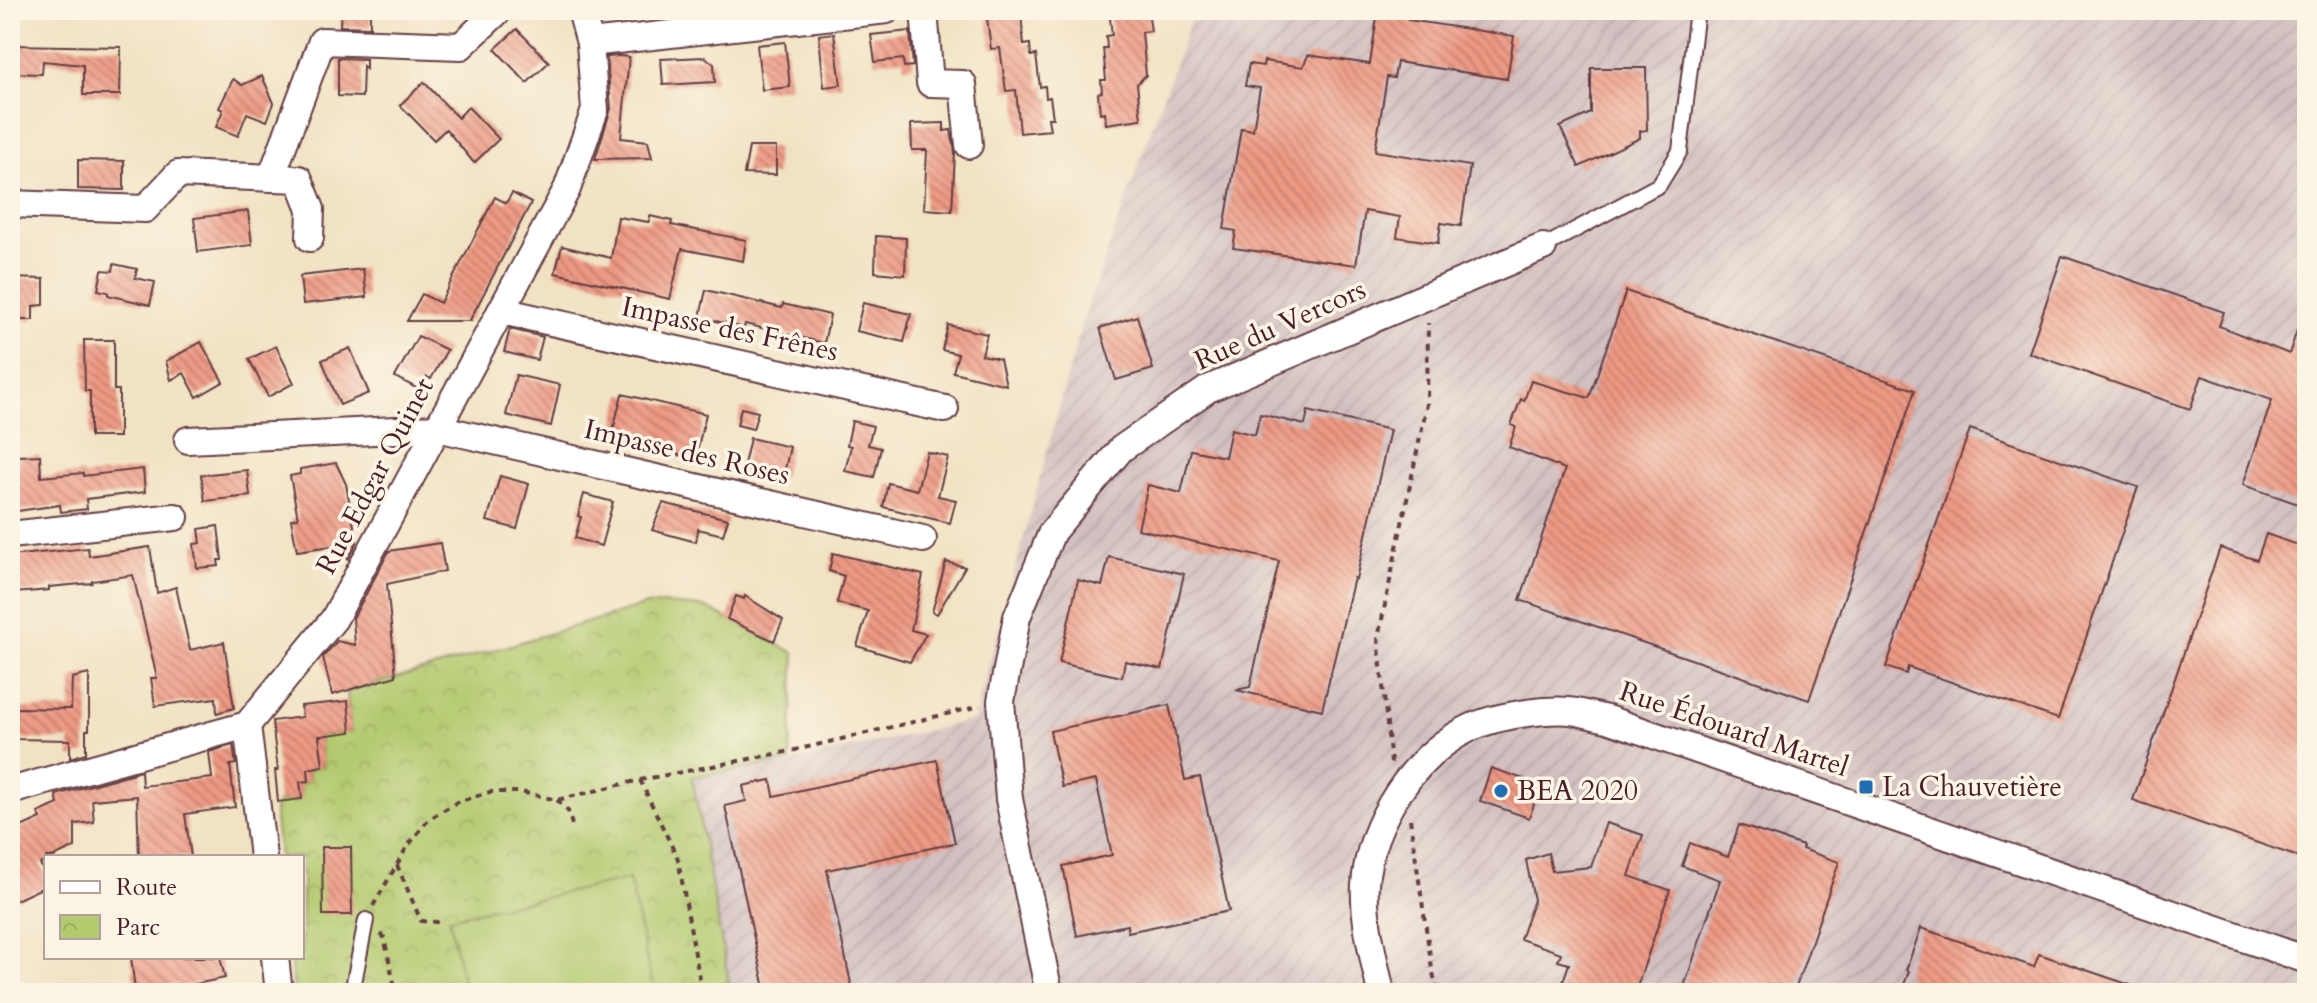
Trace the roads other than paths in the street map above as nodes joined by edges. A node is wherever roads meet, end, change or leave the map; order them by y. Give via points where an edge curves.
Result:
1 (499, 10) edge
2 (581, 10) edge
3 (887, 10) edge
4 (924, 10) edge
5 (1697, 10) edge
6 (590, 43) junction
7 (969, 145) dead end
8 (271, 178) junction
9 (10, 204) edge
10 (310, 238) dead end
11 (1543, 247) joint
12 (501, 311) junction
13 (945, 409) dead end
14 (437, 428) junction
15 (188, 440) dead end
16 (175, 517) dead end
17 (10, 535) edge
18 (923, 539) dead end
19 (247, 725) junction
20 (10, 791) edge
21 (263, 855) edge
22 (366, 920) road end
23 (275, 959) edge
24 (2307, 960) edge
25 (279, 993) edge
26 (352, 993) edge
27 (1049, 993) edge
28 (1381, 993) edge

1 - 8 street via 461,46 322,41
2 - 6 street, Rue Edgar Quinet
3 - 6 street
4 - 7 street via 930,83 963,84
5 - 11 lane, Rue du Vercors via 1680,151 1659,185
6 - 12 street, Rue Edgar Quinet via 595,110 567,189
8 - 9 street via 178,174 145,209
8 - 10 street via 299,179 311,209
11 - 27 street, Rue du Vercors via 1208,389 1121,449 1052,532 1017,617 1001,701 1009,799
12 - 13 street, Impasse des Frênes
12 - 14 street, Rue Edgar Quinet
14 - 15 street, Impasse des Roses
14 - 18 street, Impasse des Roses
14 - 19 street, Rue Edgar Quinet via 334,619
16 - 17 street
19 - 20 street
19 - 21 street
22 - 26 lane
23 - 25 street
24 - 28 street, Rue Édouard Martel via 1607,719 1557,711 1506,717 1469,729 1431,755 1385,812 1365,884

